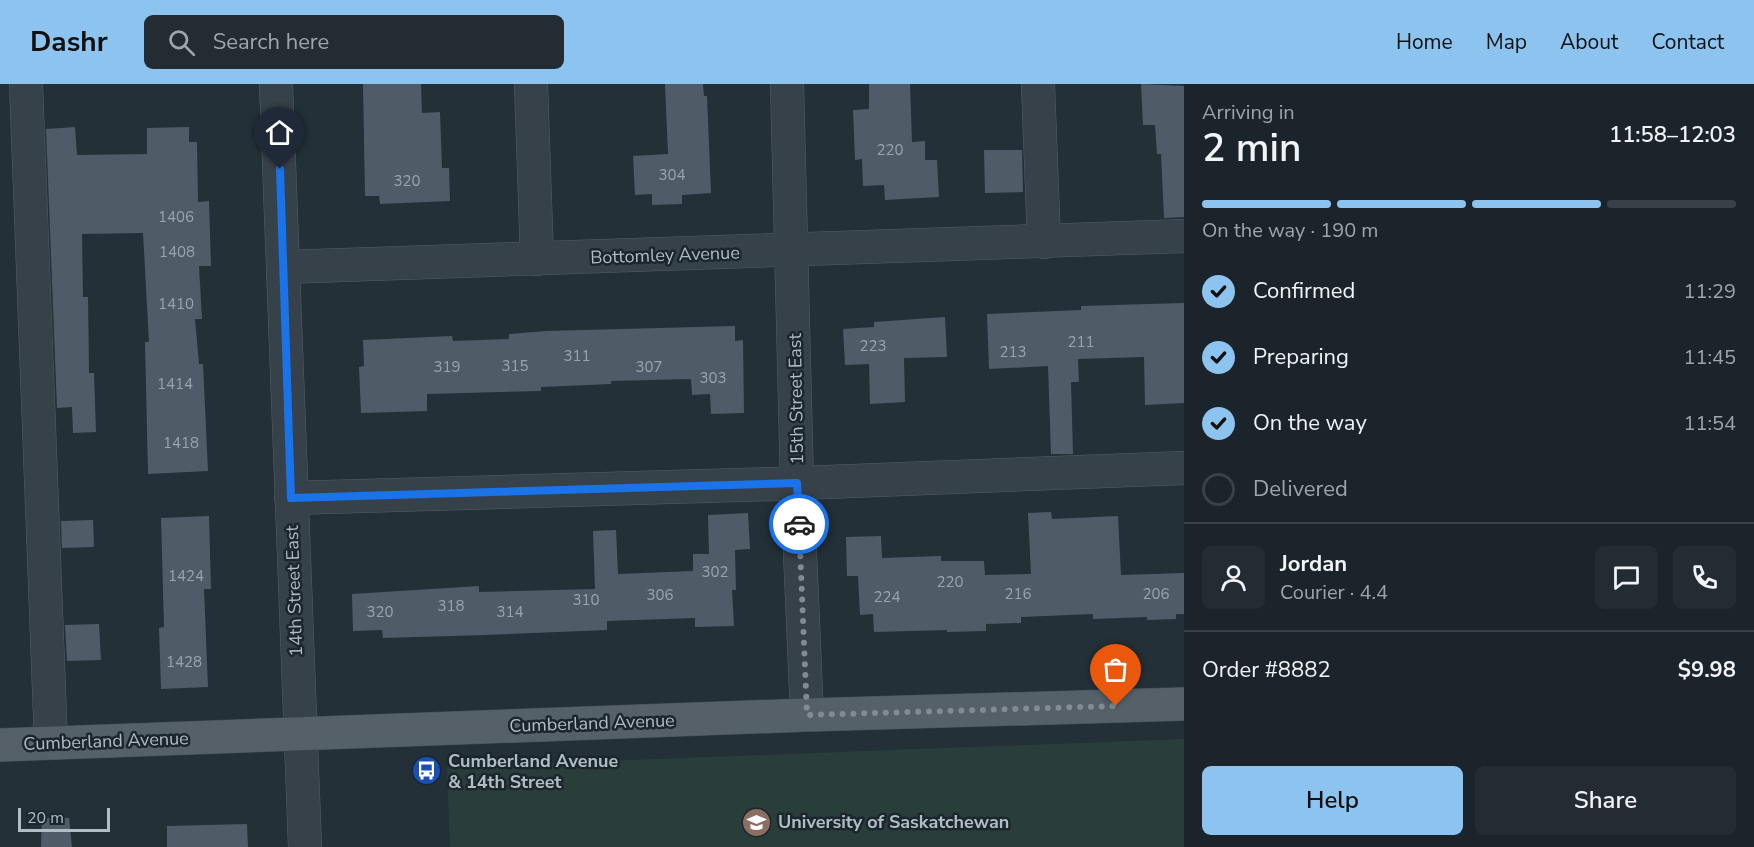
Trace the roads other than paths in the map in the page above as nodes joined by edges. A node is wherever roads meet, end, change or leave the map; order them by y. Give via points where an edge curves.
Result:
1 (26, 84) edge
2 (276, 84) edge
3 (531, 84) edge
4 (787, 84) edge
5 (1038, 84) edge
6 (1184, 236) edge
7 (1044, 242) junction
8 (793, 251) junction
9 (537, 259) junction
10 (285, 267) junction
11 (1184, 468) edge
12 (797, 483) junction
13 (291, 498) junction
14 (1184, 704) edge
15 (807, 715) junction
16 (299, 733) junction
17 (51, 743) junction
18 (0, 745) edge
19 (305, 847) edge

1 - 17 street
2 - 10 street, 14th Street East
3 - 9 street
4 - 8 street, 15th Street East
5 - 7 street
6 - 7 street, Bottomley Avenue
7 - 8 street, Bottomley Avenue
8 - 9 street, Bottomley Avenue
8 - 12 street, 15th Street East
9 - 10 street, Bottomley Avenue
10 - 13 street, 14th Street East
11 - 12 street
12 - 13 street
12 - 15 street, 15th Street East
13 - 16 street, 14th Street East
14 - 15 main road, Cumberland Avenue
15 - 16 main road, Cumberland Avenue
16 - 17 main road, Cumberland Avenue
16 - 19 street, 14th Street East
17 - 18 main road, Cumberland Avenue

